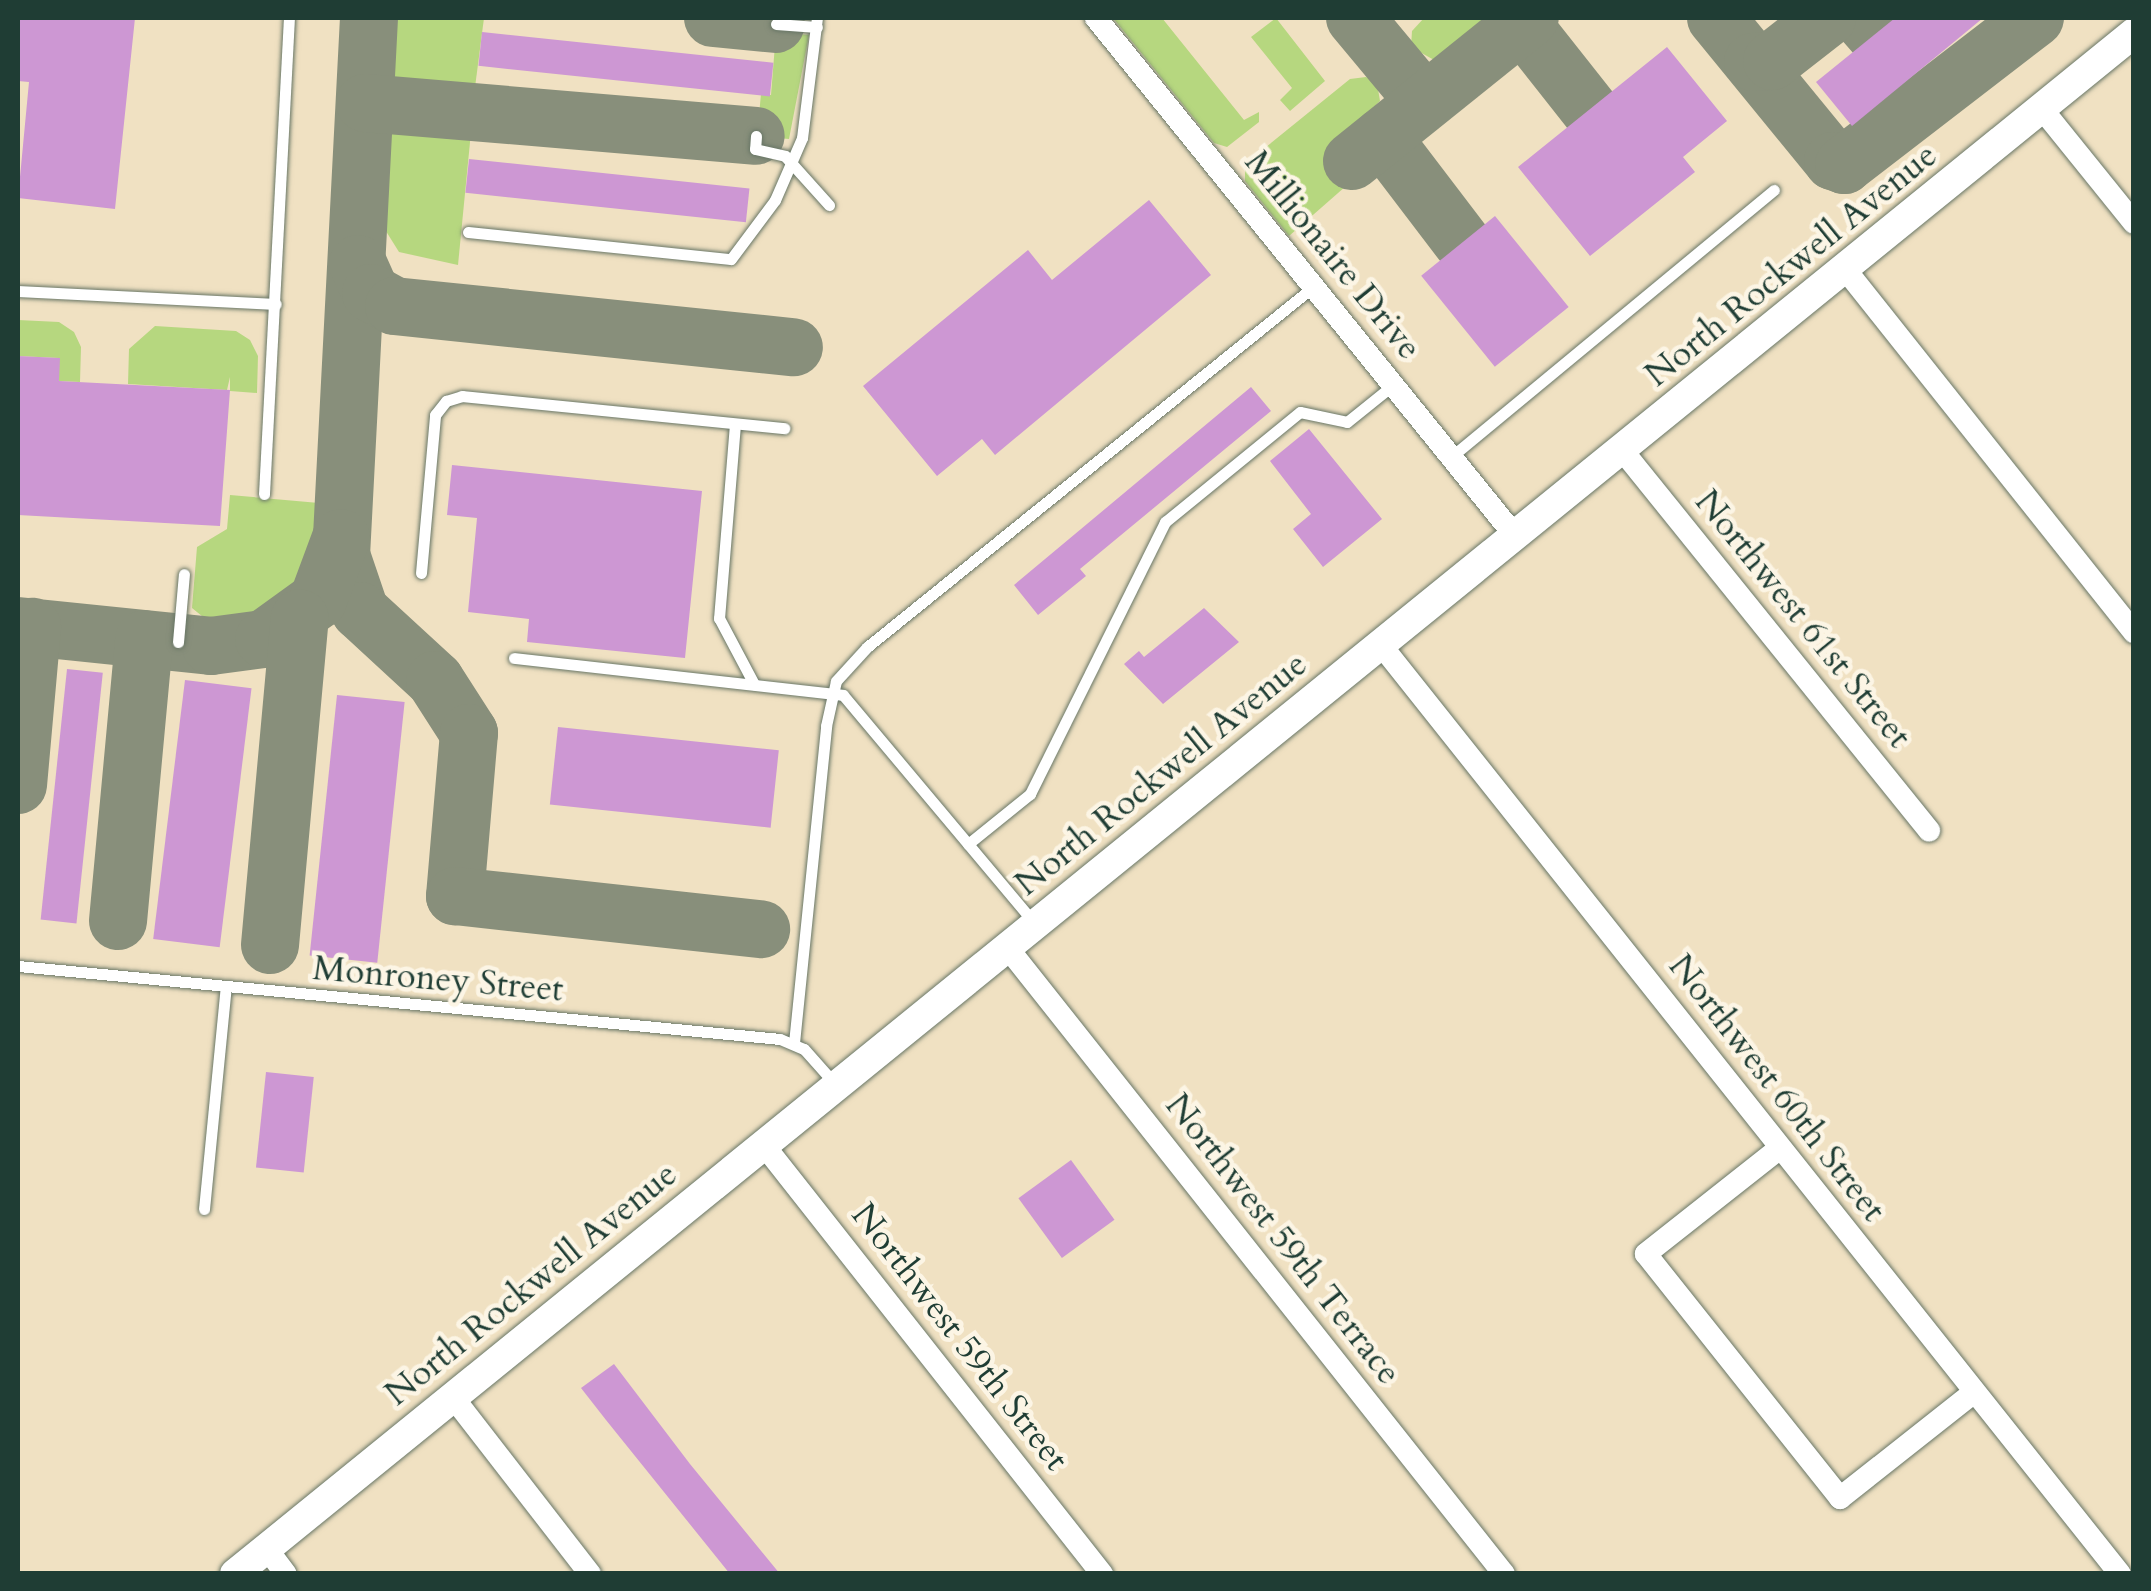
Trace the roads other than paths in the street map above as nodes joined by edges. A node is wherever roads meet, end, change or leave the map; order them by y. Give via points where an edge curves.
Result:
1 (288, 18) edge
2 (1096, 18) edge
3 (817, 22) edge
4 (776, 24) dead end
5 (2134, 33) edge
6 (2042, 109) junction
7 (756, 136) dead end
8 (791, 164) junction
9 (1774, 190) dead end
10 (829, 206) dead end
11 (2134, 222) edge
12 (468, 232) dead end
13 (1845, 269) junction
14 (1313, 287) junction
15 (18, 291) edge
16 (276, 304) junction
17 (1393, 385) junction
18 (735, 424) junction
19 (784, 428) dead end
20 (1622, 450) junction
21 (1451, 458) junction
22 (264, 494) dead end
23 (1516, 537) junction
24 (421, 573) dead end
25 (184, 574) dead end
26 (2134, 632) edge
27 (178, 642) dead end
28 (1382, 645) junction
29 (514, 658) dead end
30 (754, 684) junction
31 (831, 692) junction
32 (1929, 832) dead end
33 (968, 844) junction
34 (1035, 924) junction
35 (1007, 947) junction
36 (18, 966) edge
37 (226, 986) junction
38 (794, 1043) junction
39 (836, 1085) junction
40 (763, 1144) junction
41 (1780, 1148) junction
42 (204, 1209) dead end
43 (1974, 1392) junction
44 (452, 1396) junction
45 (267, 1548) junction
46 (235, 1574) edge
47 (286, 1574) edge
48 (590, 1574) edge
49 (1102, 1574) edge
50 (1504, 1574) edge
51 (2120, 1574) edge

1 - 16 lane
2 - 14 street, Millionaire Drive
3 - 4 lane
3 - 8 lane via 802,138
5 - 6 main road, North Rockwell Avenue
6 - 11 street
6 - 13 main road, North Rockwell Avenue
7 - 8 lane via 755,150
8 - 10 lane
8 - 12 lane via 776,200 732,259
9 - 21 lane
13 - 20 main road, North Rockwell Avenue
13 - 26 street
14 - 17 street, Millionaire Drive
14 - 31 lane via 867,647
15 - 16 lane
16 - 22 lane
17 - 21 street, Millionaire Drive
17 - 33 lane via 1347,422 1300,412 1165,522 1030,794
18 - 19 lane
18 - 24 lane via 462,396 446,401 435,415
18 - 30 lane via 719,618
20 - 23 main road, North Rockwell Avenue
20 - 32 street, Northwest 61st Street
21 - 23 street, Millionaire Drive
23 - 28 main road, North Rockwell Avenue
25 - 27 lane
28 - 34 main road, North Rockwell Avenue
28 - 41 street, Northwest 60th Street
29 - 30 lane
30 - 31 lane
31 - 33 lane via 852,702
31 - 38 lane
33 - 34 lane
34 - 35 main road, North Rockwell Avenue
35 - 39 main road, North Rockwell Avenue
35 - 50 street, Northwest 59th Terrace
36 - 37 lane, Monroney Street
37 - 38 lane, Monroney Street
37 - 42 lane
38 - 39 lane
39 - 40 main road, North Rockwell Avenue
40 - 44 main road, North Rockwell Avenue
40 - 49 street, Northwest 59th Street
41 - 43 street, Northwest 60th Street
41 - 43 street via 1646,1254 1719,1346 1840,1498
43 - 51 street, Northwest 60th Street
44 - 45 main road, North Rockwell Avenue
44 - 48 street
45 - 46 main road, North Rockwell Avenue
45 - 47 street

